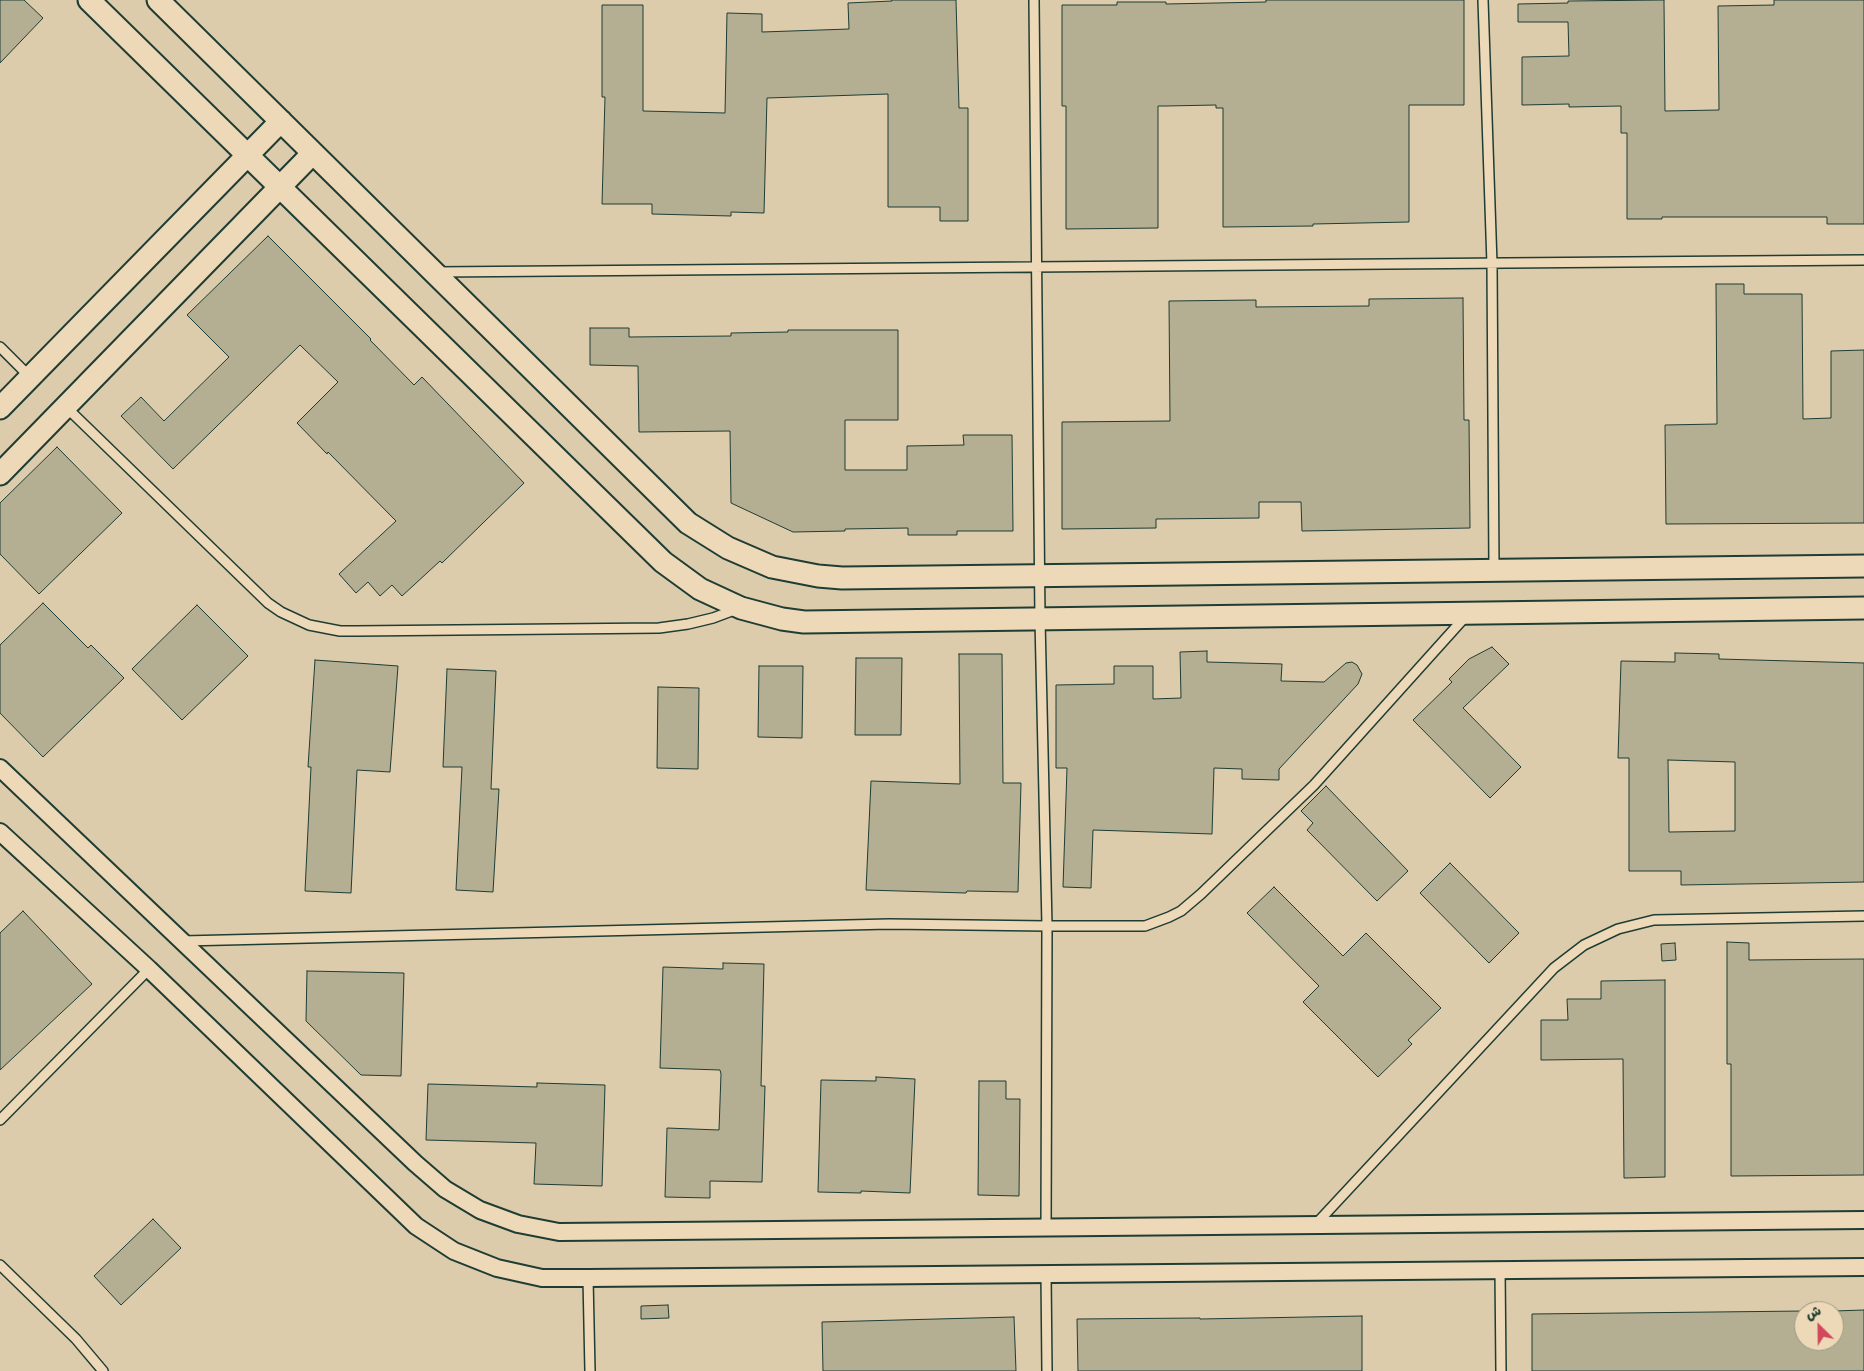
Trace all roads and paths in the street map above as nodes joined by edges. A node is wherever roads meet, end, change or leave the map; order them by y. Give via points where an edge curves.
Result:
1 (89, 0) edge
2 (158, 0) edge
3 (1034, 0) edge
4 (1483, 0) edge
5 (281, 121) junction
6 (313, 153) junction
7 (248, 155) junction
8 (280, 187) junction
9 (1864, 260) edge
10 (1492, 264) junction
11 (1036, 268) junction
12 (434, 272) junction
13 (0, 347) edge
14 (31, 377) junction
15 (66, 406) junction
16 (0, 408) edge
17 (0, 474) edge
18 (1864, 566) edge
19 (1494, 570) junction
20 (1040, 575) junction
21 (741, 608) junction
22 (1864, 608) edge
23 (1469, 613) junction
24 (1040, 620) junction
25 (0, 768) edge
26 (0, 832) edge
27 (1864, 916) edge
28 (1047, 926) junction
29 (183, 941) junction
30 (149, 968) junction
31 (0, 1120) edge
32 (1864, 1220) edge
33 (1315, 1225) junction
34 (1046, 1228) junction
35 (0, 1265) edge
36 (1864, 1267) edge
37 (1500, 1270) junction
38 (1046, 1274) junction
39 (588, 1278) junction
40 (103, 1371) edge
41 (590, 1371) edge
42 (1047, 1371) edge
43 (1501, 1371) edge

1 - 7 street
2 - 5 street
3 - 11 lane
4 - 10 lane
5 - 6 street
5 - 7 street
6 - 8 street
6 - 12 street
7 - 8 street
7 - 14 street
8 - 15 street
8 - 21 street via 663,562 700,589
9 - 10 lane
10 - 11 lane
10 - 19 lane
11 - 12 lane
11 - 20 lane
12 - 20 street via 688,523 728,548 772,567 818,576
13 - 14 lane
14 - 16 street
15 - 17 street
15 - 21 lane via 262,598 280,612 309,625 340,631 659,628 713,618
18 - 19 street
19 - 20 street
20 - 24 lane
21 - 24 street via 782,620 804,622
22 - 23 street
23 - 24 street
23 - 28 lane via 1314,785 1181,911 1145,926
24 - 28 lane
25 - 29 street
26 - 30 street
27 - 33 lane via 1654,920 1618,929 1584,946 1554,968
28 - 29 lane via 889,924
28 - 34 lane
29 - 34 street via 415,1163 446,1189 480,1210 518,1224 559,1232
30 - 31 lane
30 - 39 street via 416,1226 454,1251 497,1268 542,1278
32 - 33 street
33 - 34 street
35 - 40 lane via 76,1339
36 - 37 street
37 - 38 street
37 - 43 lane
38 - 39 street
38 - 42 lane
39 - 41 lane

